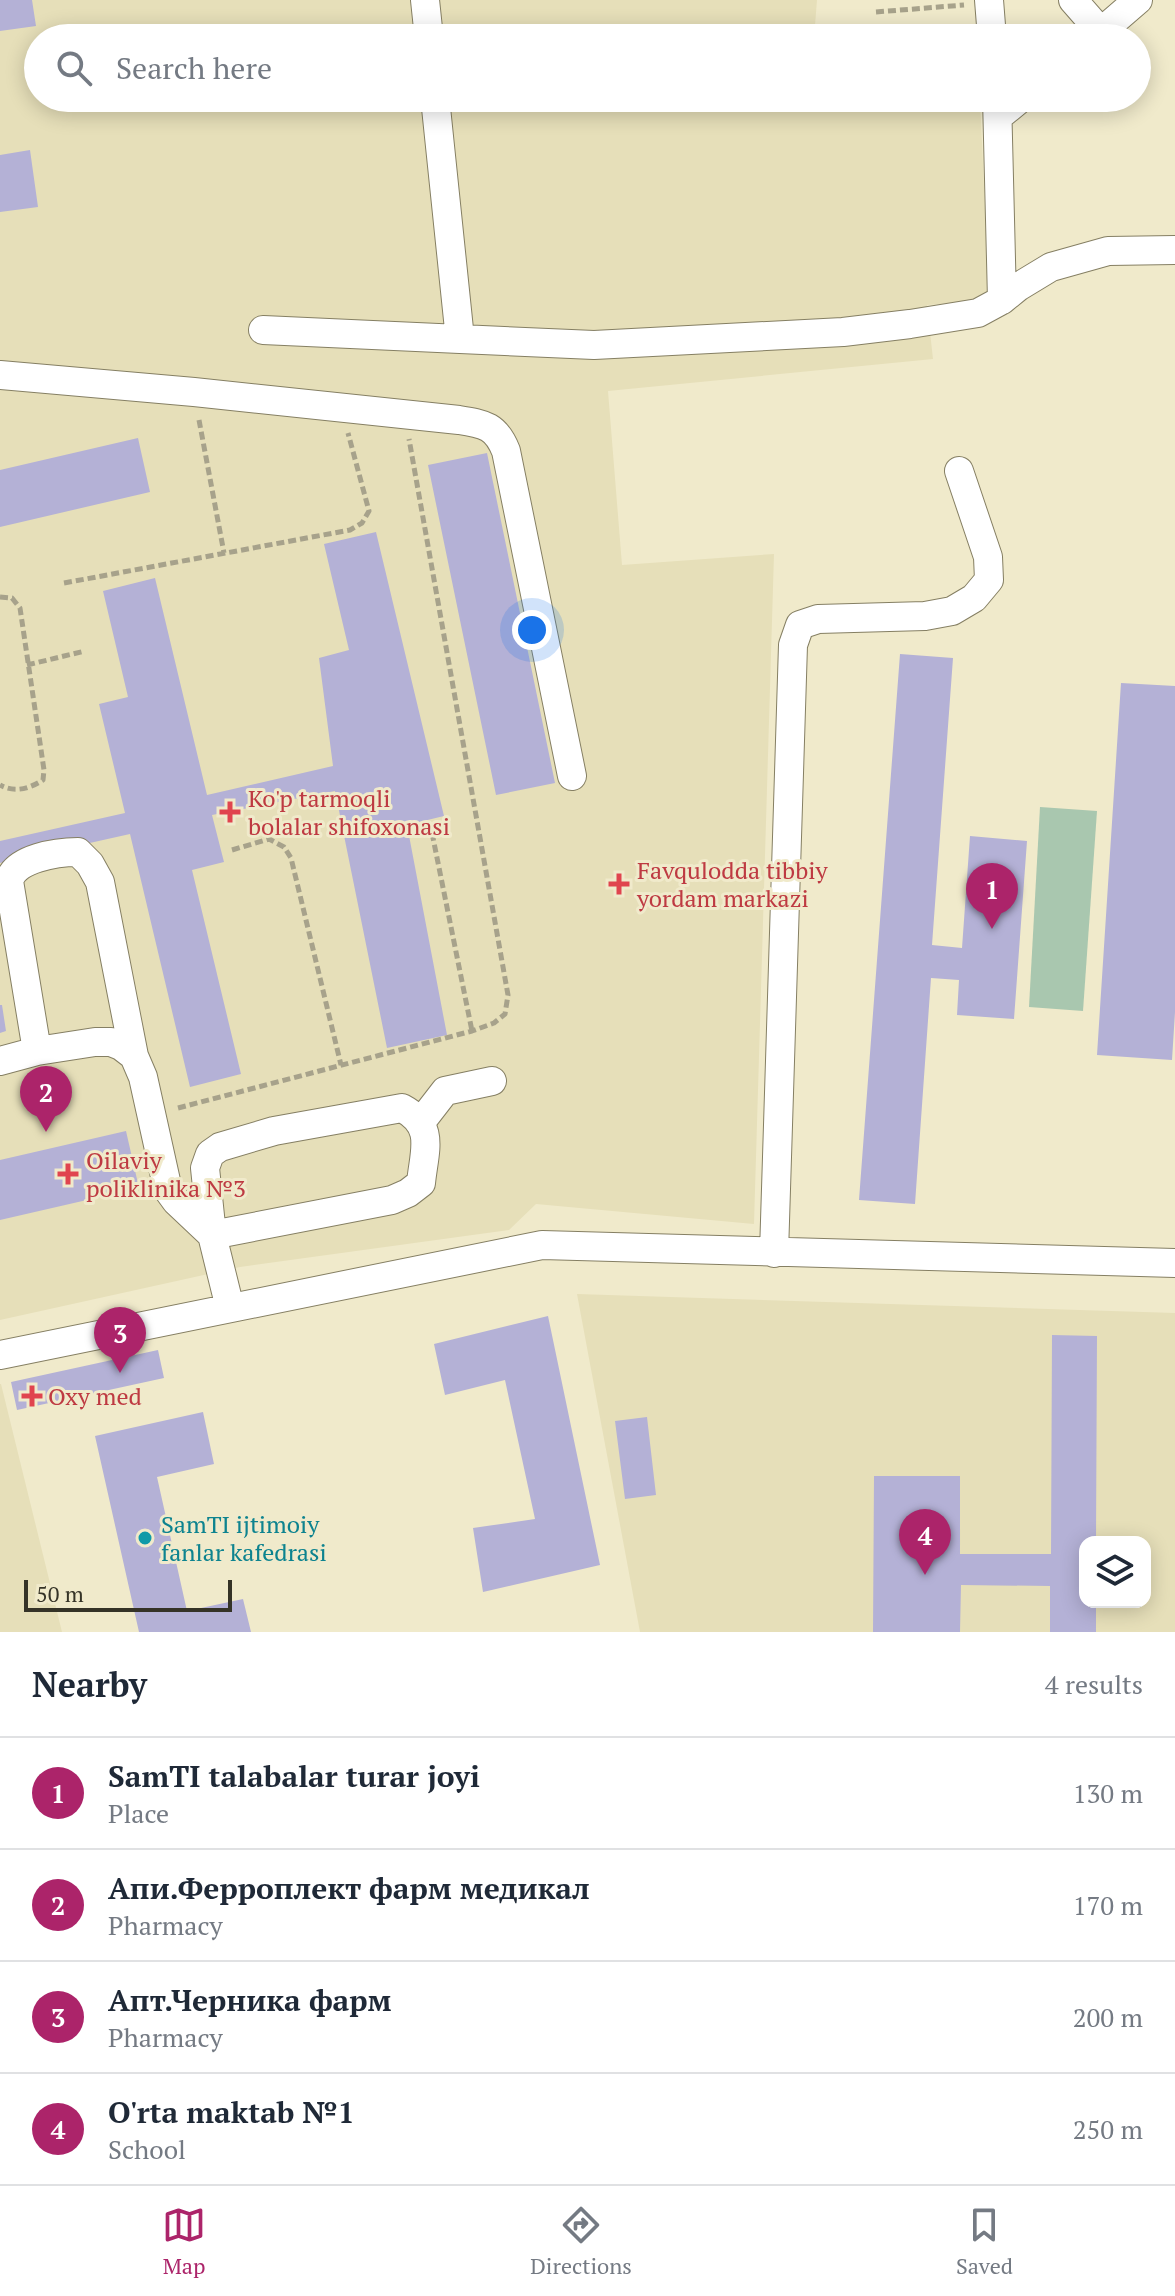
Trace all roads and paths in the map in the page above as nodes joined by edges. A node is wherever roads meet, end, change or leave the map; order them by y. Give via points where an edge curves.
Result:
1 (425, 0) edge
2 (929, 0) edge
3 (1073, 0) edge
4 (1138, 0) edge
5 (989, 1) edge
6 (930, 8) junction
7 (876, 12) dead end
8 (428, 24) edge
9 (991, 24) edge
10 (1090, 24) edge
11 (1111, 24) edge
12 (436, 112) edge
13 (998, 112) edge
14 (1175, 250) edge
15 (1002, 300) junction
16 (263, 330) dead end
17 (460, 339) junction
18 (0, 375) edge
19 (194, 392) junction
20 (342, 408) junction
21 (404, 415) junction
22 (959, 471) dead end
23 (224, 553) junction
24 (64, 583) dead end
25 (0, 597) edge
26 (85, 651) dead end
27 (27, 665) junction
28 (572, 776) dead end
29 (0, 785) edge
30 (432, 833) dead end
31 (232, 850) dead end
32 (472, 1031) junction
33 (37, 1051) junction
34 (134, 1056) junction
35 (0, 1061) edge
36 (341, 1065) junction
37 (492, 1081) dead end
38 (152, 1115) junction
39 (421, 1122) junction
40 (212, 1235) junction
41 (774, 1253) junction
42 (1175, 1263) edge
43 (230, 1308) junction
44 (0, 1355) edge

1 - 8 street
2 - 6 path
3 - 10 street
4 - 11 street
5 - 6 path
5 - 9 street
6 - 7 path
12 - 17 street
13 - 15 street
14 - 15 street via 1108,251 1051,267
15 - 17 street via 978,313 843,332 594,345
16 - 17 street
18 - 19 street
19 - 20 street
19 - 23 path
20 - 21 street
20 - 23 path via 369,511 362,523 350,530
21 - 28 street via 483,423 499,435
21 - 32 path via 508,995 505,1014
22 - 41 street via 988,557 989,580 974,598 952,611 925,616 818,619 800,625 793,645
23 - 24 path
25 - 27 path via 12,598 20,608
26 - 27 path
27 - 29 path via 43,780 13,791
30 - 32 path
31 - 36 path via 269,839 291,858
32 - 36 path
33 - 34 street via 111,1042
33 - 34 street via 9,881 18,865 78,852 100,882
33 - 35 street
34 - 38 street
36 - 38 path
37 - 39 street via 445,1091
38 - 40 street via 168,1190
39 - 40 street via 426,1136 421,1183 408,1193
39 - 40 street via 402,1108 274,1131 220,1147 210,1154 205,1168
40 - 43 street
41 - 42 street
41 - 43 street via 542,1245
43 - 44 street

